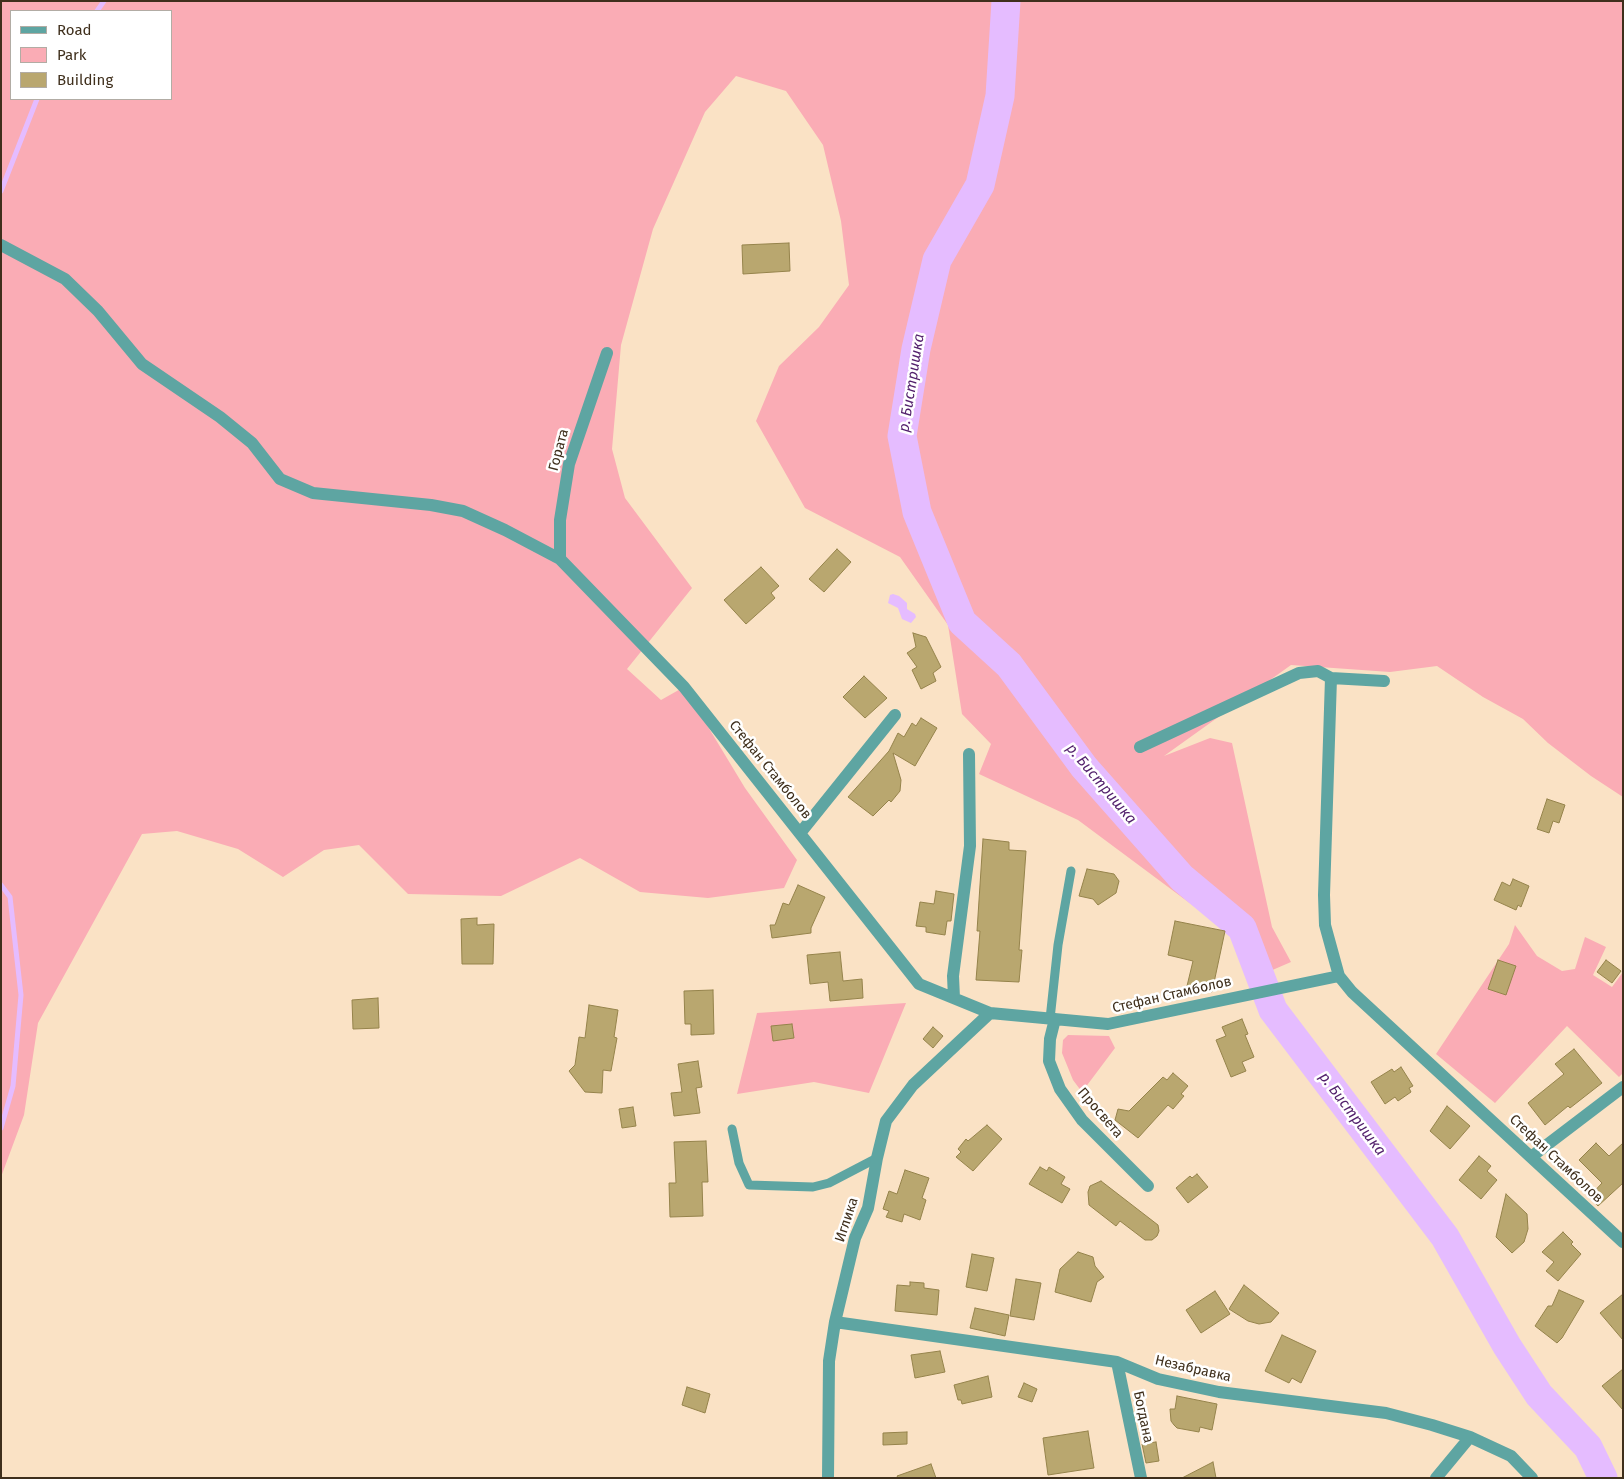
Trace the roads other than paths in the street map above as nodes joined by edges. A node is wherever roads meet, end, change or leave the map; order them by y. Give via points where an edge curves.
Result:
1 (1, 245) edge
2 (607, 353) dead end
3 (560, 559) junction
4 (1331, 678) junction
5 (1384, 681) dead end
6 (895, 715) dead end
7 (1140, 747) dead end
8 (969, 754) dead end
9 (801, 832) junction
10 (1071, 872) dead end
11 (1339, 976) junction
12 (954, 998) junction
13 (990, 1013) junction
14 (1052, 1019) junction
15 (1623, 1087) edge
16 (732, 1130) dead end
17 (1531, 1157) junction
18 (877, 1158) junction
19 (1148, 1186) dead end
20 (1623, 1242) edge
21 (835, 1322) junction
22 (1117, 1362) junction
23 (1470, 1438) junction
24 (828, 1478) edge
25 (1141, 1478) edge
26 (1436, 1478) edge
27 (1532, 1478) edge

1 - 3 street, Стефан Стамболов via 65,279 98,311 142,364 252,442 280,479 313,493 462,511
2 - 3 street, Гората via 569,464 560,520
3 - 9 street, Стефан Стамболов via 684,688
4 - 5 street
4 - 7 street via 1318,671 1298,673
4 - 11 street, Стефан Стамболов via 1324,895 1326,925
6 - 9 street
8 - 12 street via 970,846 953,976
9 - 12 street, Стефан Стамболов via 919,984
10 - 14 lane via 1058,945
11 - 14 street, Стефан Стамболов via 1108,1024
11 - 17 street, Стефан Стамболов via 1352,992
12 - 13 street, Стефан Стамболов
13 - 14 street, Стефан Стамболов
13 - 18 street, Иглика via 913,1085 886,1121
14 - 19 street, Просвета via 1049,1061 1060,1089 1082,1120
15 - 17 street
16 - 18 lane via 739,1163 749,1186 812,1187 829,1183
17 - 20 street, Стефан Стамболов
18 - 21 street, Иглика via 868,1208 855,1238
21 - 22 street, Незабравка
21 - 24 street, Иглика via 829,1361
22 - 23 street, Незабравка via 1158,1379 1219,1392 1386,1413 1432,1424
22 - 25 street, Богдана
23 - 26 street
23 - 27 street, Незабравка via 1511,1456

